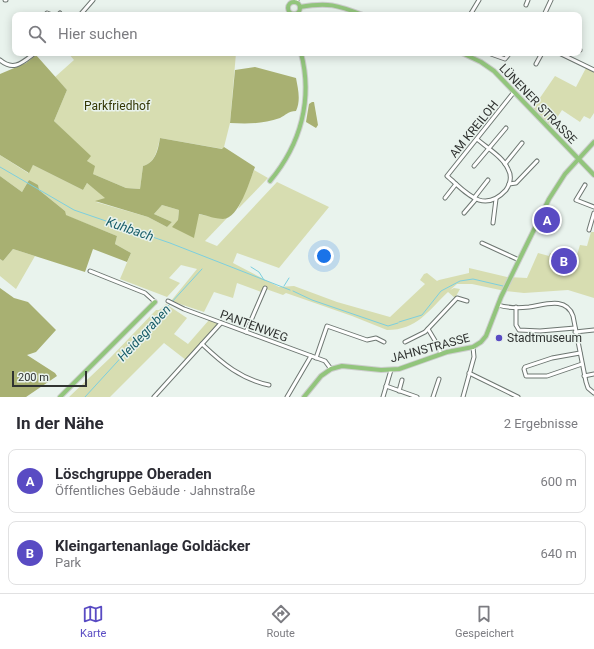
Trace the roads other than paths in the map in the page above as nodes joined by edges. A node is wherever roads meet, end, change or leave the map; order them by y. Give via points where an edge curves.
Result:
1 (93, 0) edge
2 (479, 0) edge
3 (528, 0) edge
4 (551, 0) edge
5 (296, 1) edge
6 (288, 2) edge
7 (526, 5) dead end
8 (300, 7) junction
9 (83, 12) edge
10 (290, 12) edge
11 (298, 12) edge
12 (354, 12) edge
13 (472, 12) edge
14 (545, 12) edge
15 (31, 56) edge
16 (301, 56) edge
17 (468, 56) edge
18 (497, 56) edge
19 (508, 56) edge
20 (540, 56) edge
21 (570, 56) edge
22 (0, 60) edge
23 (536, 64) dead end
24 (594, 70) edge
25 (514, 92) junction
26 (506, 128) dead end
27 (477, 139) junction
28 (594, 142) edge
29 (522, 143) dead end
30 (488, 149) junction
31 (578, 160) junction
32 (537, 161) dead end
33 (505, 164) junction
34 (474, 166) dead end
35 (594, 176) edge
36 (488, 180) dead end
37 (270, 181) dead end
38 (456, 184) junction
39 (509, 184) junction
40 (585, 185) dead end
41 (445, 198) dead end
42 (475, 198) junction
43 (496, 200) junction
44 (594, 202) edge
45 (594, 207) edge
46 (464, 213) dead end
47 (594, 214) edge
48 (493, 223) dead end
49 (588, 230) dead end
50 (482, 243) dead end
51 (518, 260) junction
52 (90, 271) dead end
53 (265, 288) dead end
54 (467, 301) dead end
55 (155, 302) joint
56 (169, 302) dead end
57 (498, 305) junction
58 (516, 307) junction
59 (221, 323) junction
60 (428, 329) junction
61 (575, 330) junction
62 (594, 330) edge
63 (246, 332) junction
64 (384, 342) dead end
65 (405, 342) dead end
66 (202, 344) junction
67 (473, 347) junction
68 (580, 353) junction
69 (441, 354) junction
70 (311, 356) junction
71 (316, 358) junction
72 (582, 364) junction
73 (331, 369) junction
74 (391, 370) junction
75 (469, 373) junction
76 (594, 374) edge
77 (584, 376) junction
78 (439, 379) dead end
79 (402, 380) dead end
80 (269, 386) dead end
81 (386, 386) junction
82 (399, 391) junction
83 (594, 393) edge
84 (60, 397) edge
85 (154, 397) edge
86 (287, 397) edge
87 (304, 397) edge
88 (383, 397) edge
89 (417, 397) edge
90 (433, 397) edge
91 (463, 397) edge
92 (518, 397) edge

1 - 9 street
2 - 13 street
3 - 7 street
4 - 14 street
5 - 6 main road
5 - 8 main road
6 - 10 main road
8 - 11 main road
8 - 12 main road via 331,4
15 - 22 street via 21,64 12,66
16 - 37 main road via 306,88 302,122 290,152
17 - 25 main road, LÜNENER STRASSE via 488,67
18 - 19 street via 506,59
20 - 23 street
21 - 24 street
25 - 27 street, AM KREILOH
25 - 31 main road, LÜNENER STRASSE
26 - 30 street
27 - 30 street
27 - 38 street, AM KREILOH via 447,176
28 - 31 main road, JAHNSTRASSE
29 - 33 street
30 - 33 street
30 - 34 street
31 - 35 main road, LÜNENER STRASSE
31 - 51 main road, JAHNSTRASSE via 552,194
32 - 39 street via 516,183
33 - 39 street via 510,173
36 - 42 street
38 - 41 street
38 - 42 street
39 - 43 street
40 - 45 street via 576,200
42 - 43 street via 487,202
42 - 46 street
43 - 48 street
44 - 45 street
47 - 49 street
50 - 51 street
51 - 57 main road, JAHNSTRASSE
52 - 55 street via 145,293
53 - 63 street
54 - 60 street via 457,298
55 - 84 main road
56 - 59 street, PANTENWEG
57 - 58 street
57 - 67 main road, JAHNSTRASSE via 486,336
58 - 61 street via 561,304 571,312
58 - 61 street via 516,324 519,330
59 - 63 street, PANTENWEG
59 - 66 street
60 - 65 street
60 - 69 street
61 - 62 street
61 - 68 street
63 - 70 street, PANTENWEG
64 - 71 street via 376,338 367,340 327,326
66 - 80 street via 236,373 253,382
66 - 85 street
67 - 69 main road, JAHNSTRASSE
67 - 75 street via 474,354
68 - 72 street
68 - 72 street via 542,361 525,367 524,370 526,376 542,377
69 - 74 main road, JAHNSTRASSE
70 - 71 street, PANTENWEG
70 - 86 street
71 - 73 street, PANTENWEG via 326,362
72 - 77 street
73 - 74 main road, JAHNSTRASSE via 347,366
73 - 87 main road via 321,376
74 - 81 street
75 - 91 street
75 - 92 street
76 - 77 street
77 - 83 street via 587,386
78 - 90 street
79 - 82 street
81 - 82 street
81 - 88 street
82 - 89 street

